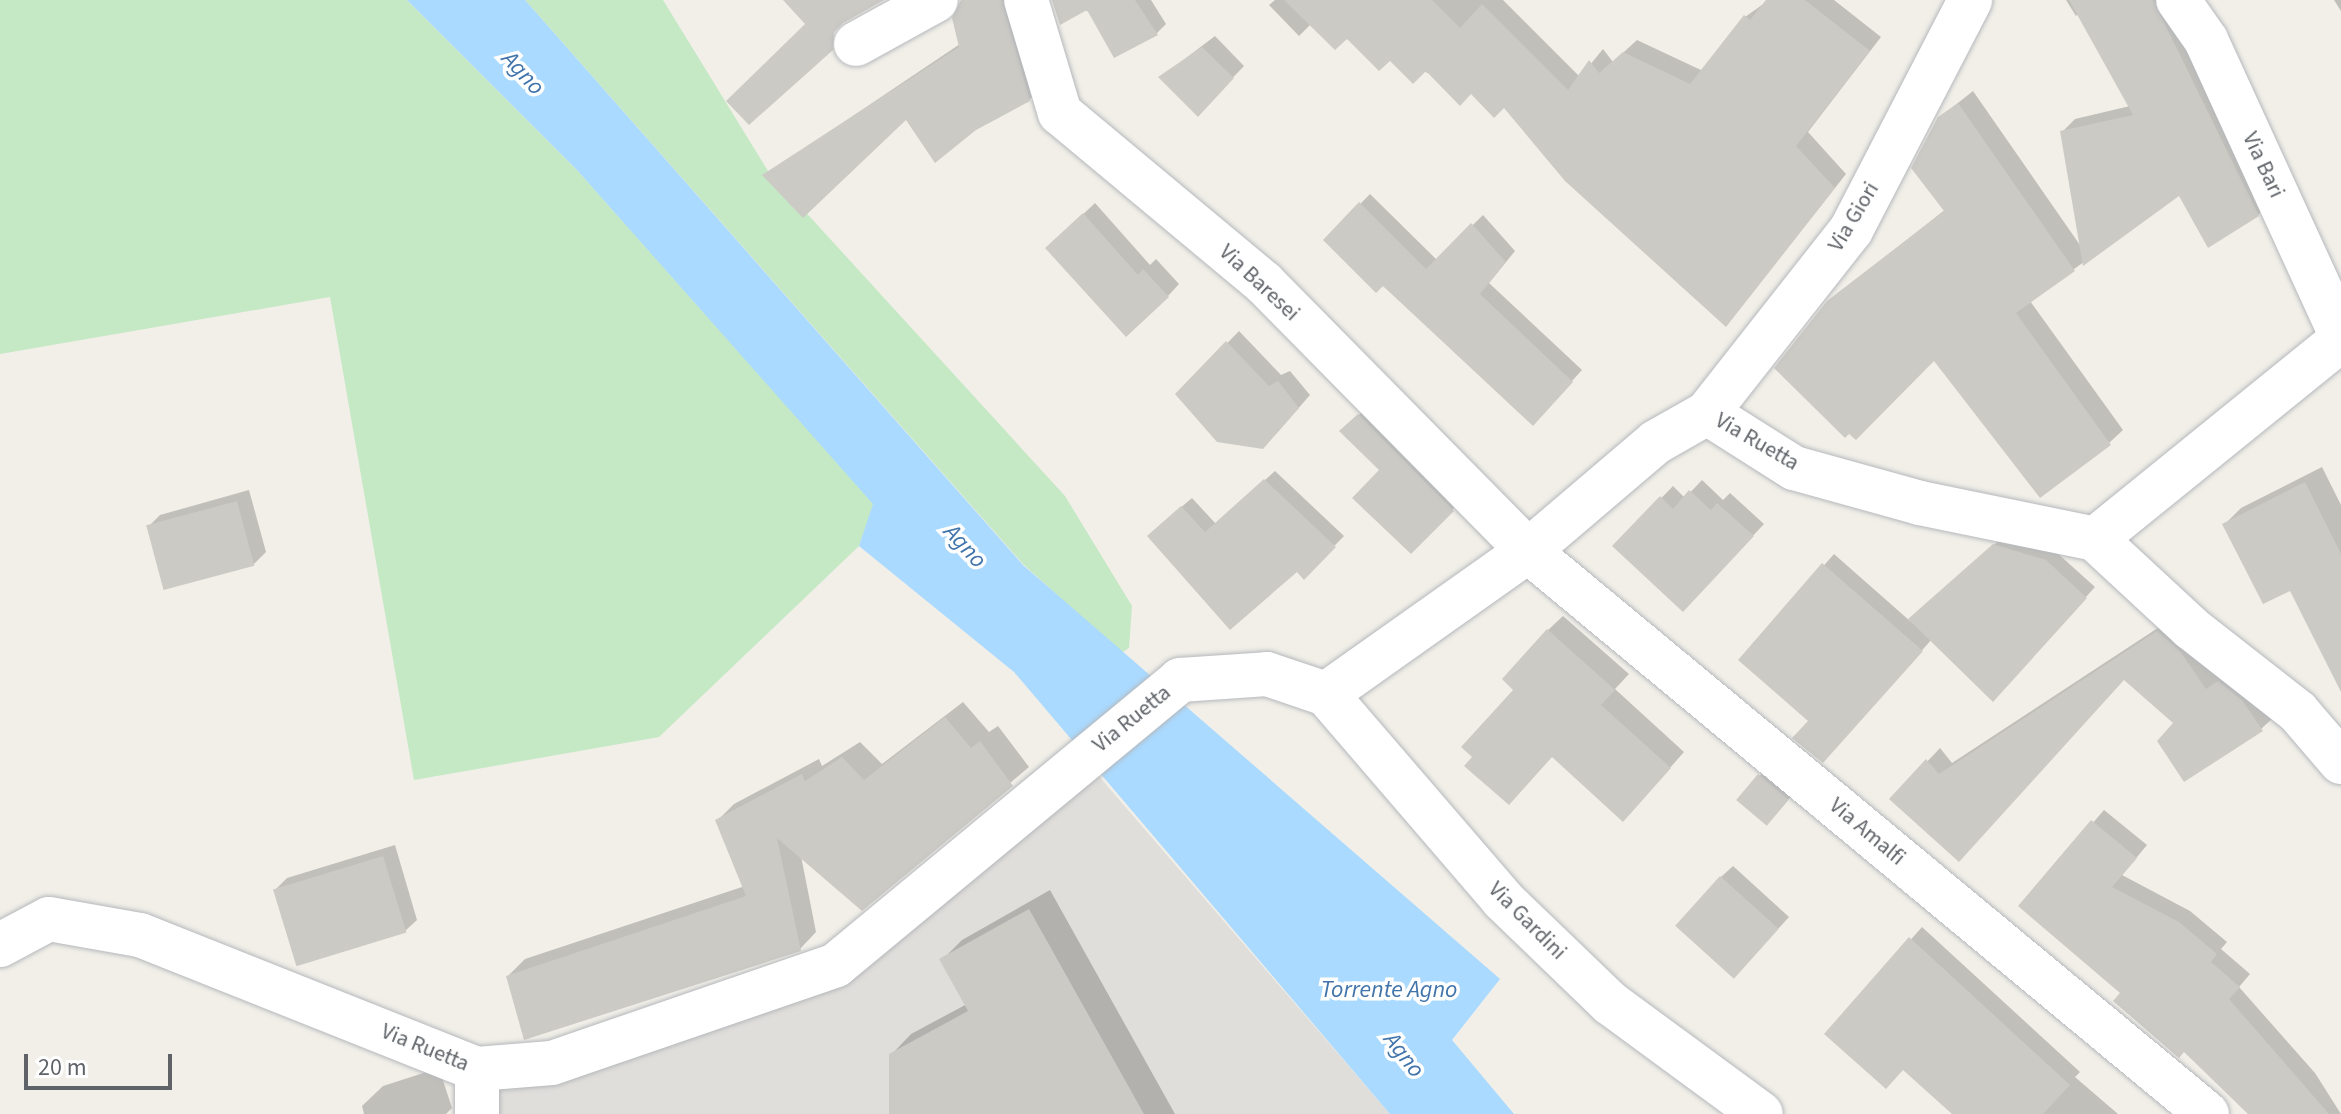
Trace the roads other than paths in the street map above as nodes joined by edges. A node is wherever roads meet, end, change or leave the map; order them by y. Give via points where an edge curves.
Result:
1 (936, 0) edge
2 (1026, 0) edge
3 (1970, 0) edge
4 (2178, 0) edge
5 (856, 44) dead end
6 (2341, 338) edge
7 (1707, 413) junction
8 (2095, 539) junction
9 (1528, 551) junction
10 (1326, 694) junction
11 (2341, 762) edge
12 (0, 945) edge
13 (477, 1069) junction
14 (477, 1114) edge
15 (1761, 1114) edge
16 (2207, 1114) edge

1 - 5 street
2 - 9 street, Via Baresei via 1060,113 1264,283
3 - 7 street, Via Giori via 1851,230
4 - 6 street, Via Bari via 2206,40
6 - 8 street
7 - 8 street, Via Ruetta via 1794,468 1920,503
7 - 9 street, Via Ruetta via 1656,442
8 - 11 street via 2191,628 2298,712
9 - 10 street, Via Ruetta
9 - 16 street, Via Amalfi
10 - 13 street, Via Ruetta via 1267,674 1180,680 836,965 552,1063
10 - 15 street, Via Gardini via 1503,900 1610,1003
12 - 13 street, Via Ruetta via 49,919 140,935
13 - 14 street

